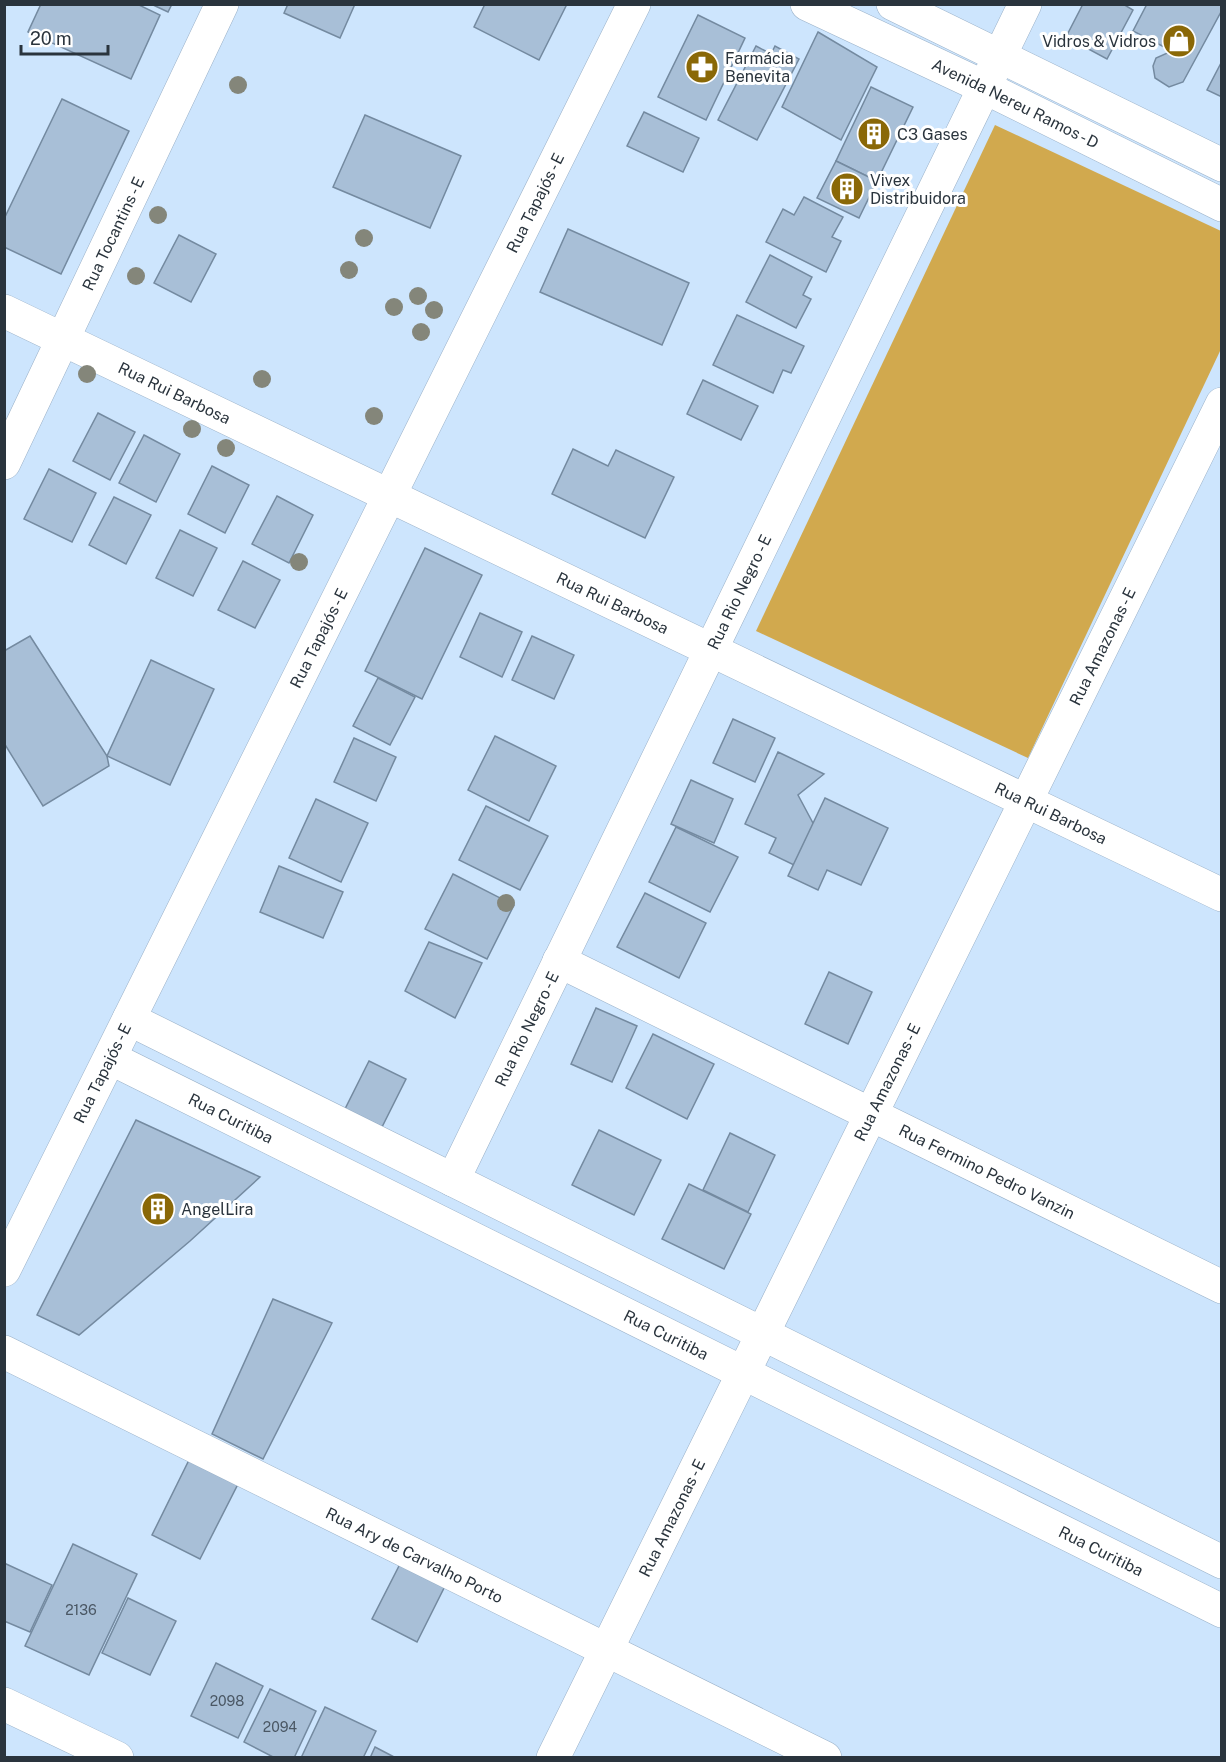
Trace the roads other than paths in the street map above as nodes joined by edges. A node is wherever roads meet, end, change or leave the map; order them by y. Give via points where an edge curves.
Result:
1 (222, 4) edge
2 (634, 4) edge
3 (807, 4) edge
4 (893, 4) edge
5 (1025, 4) edge
6 (999, 56) junction
7 (984, 87) junction
8 (1221, 165) edge
9 (1221, 205) edge
10 (4, 311) edge
11 (64, 339) junction
12 (1221, 404) edge
13 (4, 463) edge
14 (390, 496) junction
15 (711, 650) junction
16 (1025, 801) junction
17 (1221, 895) edge
18 (559, 961) junction
19 (129, 1019) junction
20 (110, 1058) junction
21 (871, 1115) junction
22 (453, 1180) junction
23 (4, 1270) edge
24 (1221, 1287) edge
25 (762, 1334) junction
26 (4, 1352) edge
27 (743, 1373) junction
28 (1221, 1562) edge
29 (1221, 1611) edge
30 (606, 1650) junction
31 (4, 1704) edge
32 (117, 1758) edge
33 (553, 1758) edge
34 (825, 1758) edge

1 - 11 street, Rua Tocantins - E
2 - 14 street, Rua Tapajós - E
3 - 7 street, Avenida Nereu Ramos - D
4 - 6 street
5 - 6 street, Rua Rio Negro - E
6 - 7 street, Rua Rio Negro - E
6 - 8 street
7 - 9 street, Avenida Nereu Ramos - D
7 - 15 street, Rua Rio Negro - E
10 - 11 street, Rua Rui Barbosa
11 - 13 street, Rua Tocantins - E
11 - 14 street, Rua Rui Barbosa
12 - 16 street, Rua Amazonas - E
14 - 15 street, Rua Rui Barbosa
14 - 19 street, Rua Tapajós - E
15 - 16 street, Rua Rui Barbosa
15 - 18 street, Rua Rio Negro - E
16 - 17 street, Rua Rui Barbosa
16 - 21 street, Rua Amazonas - E
18 - 21 street, Rua Fermino Pedro Vanzin
18 - 22 street, Rua Rio Negro - E
19 - 20 street, Rua Tapajós - E
19 - 22 street
20 - 23 street, Rua Tapajós - E
20 - 27 street, Rua Curitiba
21 - 24 street, Rua Fermino Pedro Vanzin
21 - 25 street, Rua Amazonas - E
22 - 25 street
25 - 27 street, Rua Amazonas - E
25 - 28 street
26 - 30 street, Rua Ary de Carvalho Porto
27 - 29 street, Rua Curitiba
27 - 30 street, Rua Amazonas - E
30 - 33 street, Rua Amazonas - E
30 - 34 street, Rua Ary de Carvalho Porto
31 - 32 street

